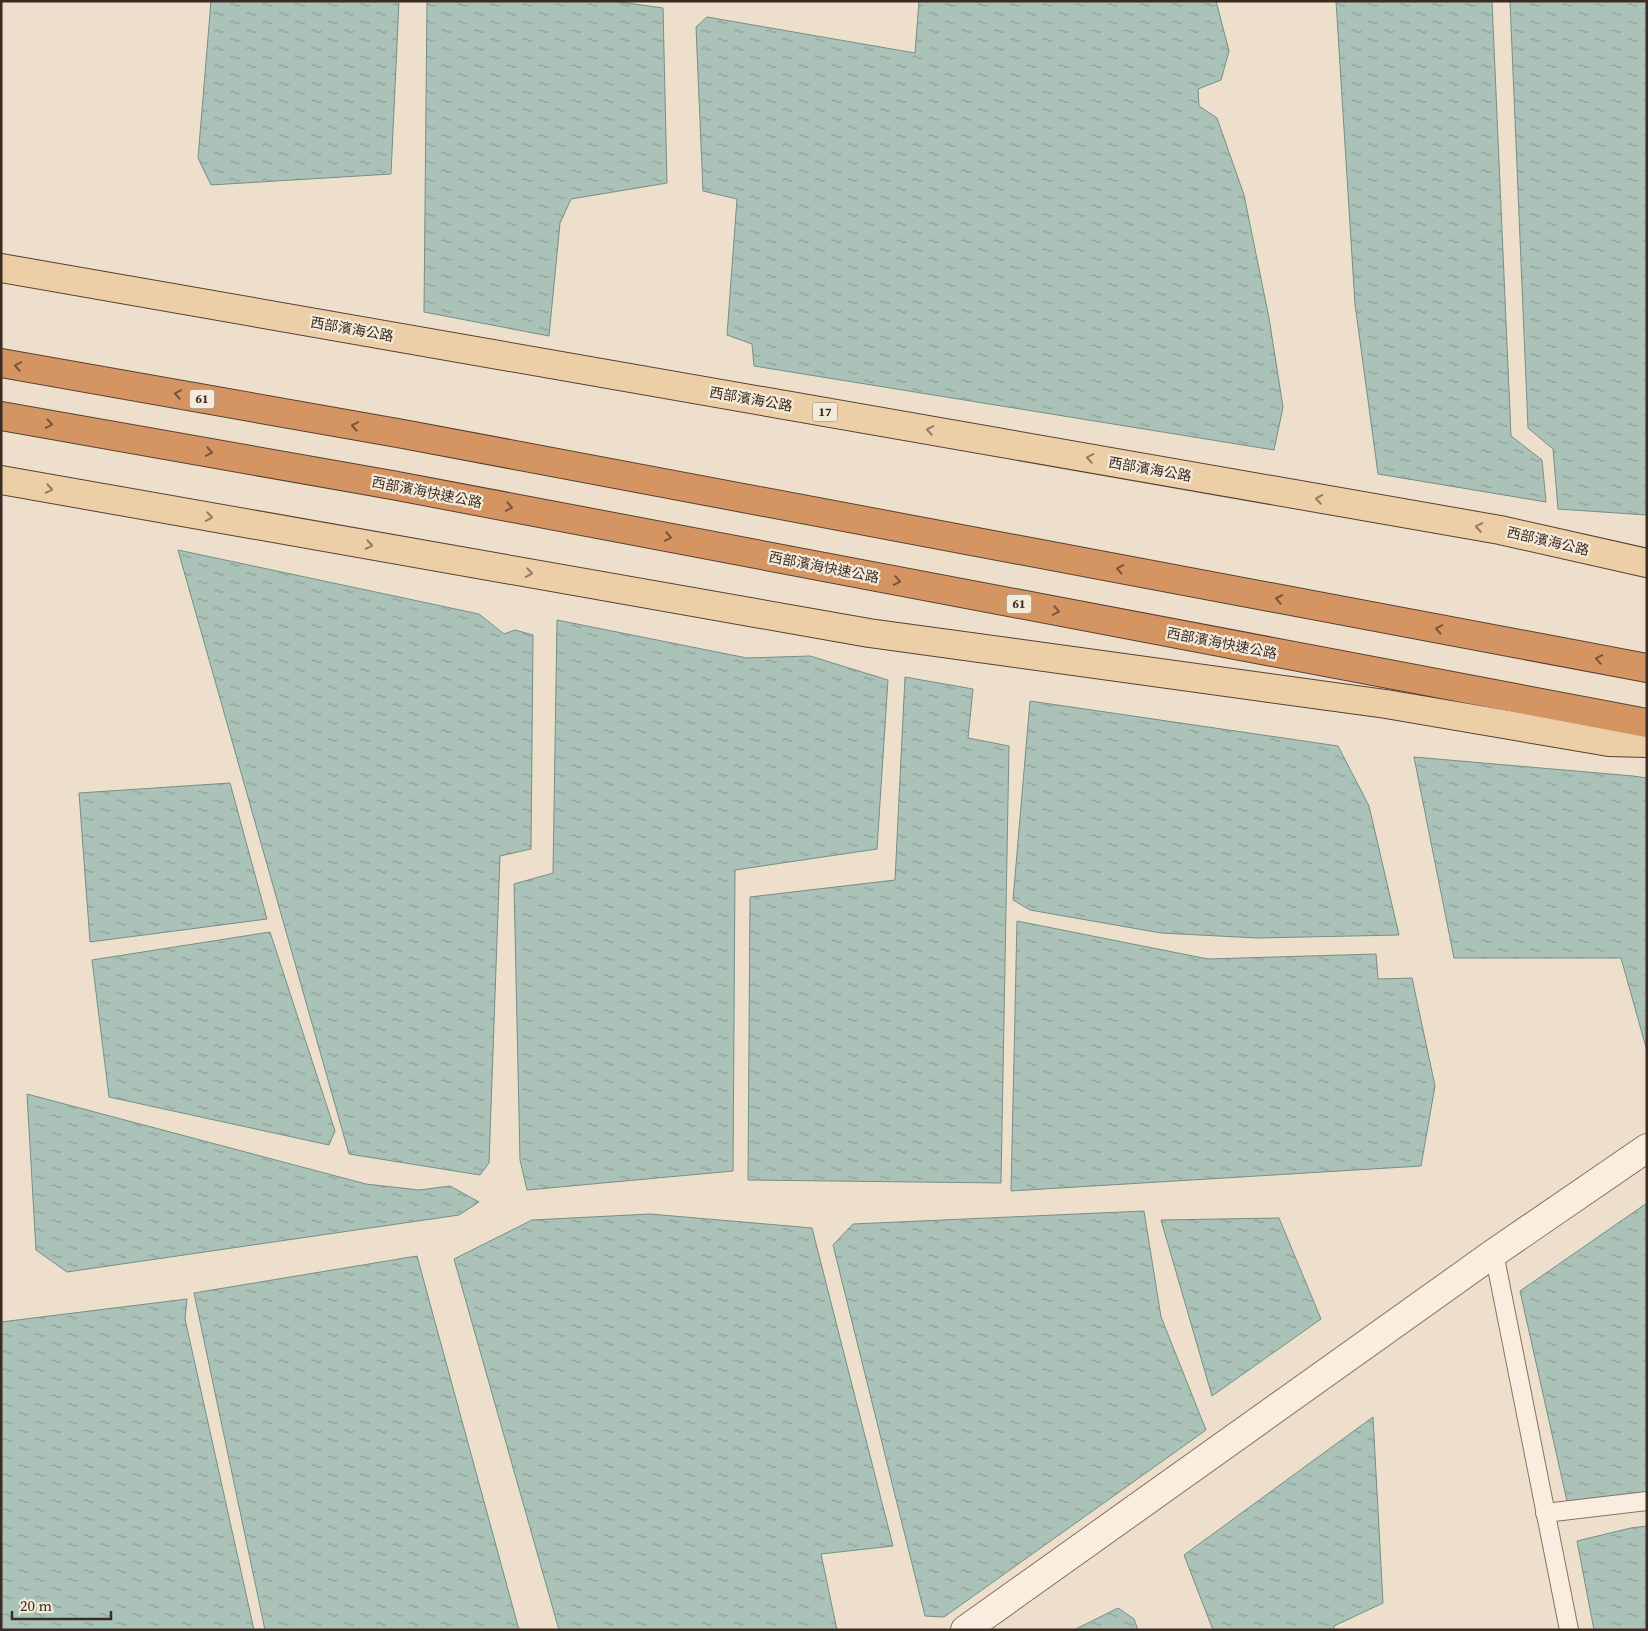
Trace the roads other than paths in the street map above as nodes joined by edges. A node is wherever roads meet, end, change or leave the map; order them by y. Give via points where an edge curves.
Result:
1 (1, 268) edge
2 (1, 364) edge
3 (1, 416) edge
4 (1, 480) edge
5 (1647, 563) edge
6 (1647, 668) edge
7 (1647, 723) edge
8 (1609, 742) junction
9 (1647, 743) edge
10 (1647, 753) edge
11 (1647, 1148) edge
12 (1494, 1253) junction
13 (1647, 1501) edge
14 (1545, 1513) junction
15 (965, 1630) edge
16 (1569, 1630) edge

5 -> 1 main road, 西部濱海公路 / 17 via 1500,530
6 -> 2 highway, 61 via 403,434
3 -> 7 highway, 西部濱海快速公路 / 61 via 392,485
4 -> 8 main road via 869,633 1386,704
8 - 9 main road
8 - 10 main road
11 - 12 street
12 - 14 lane
12 - 15 street
13 - 14 lane
14 - 16 lane

